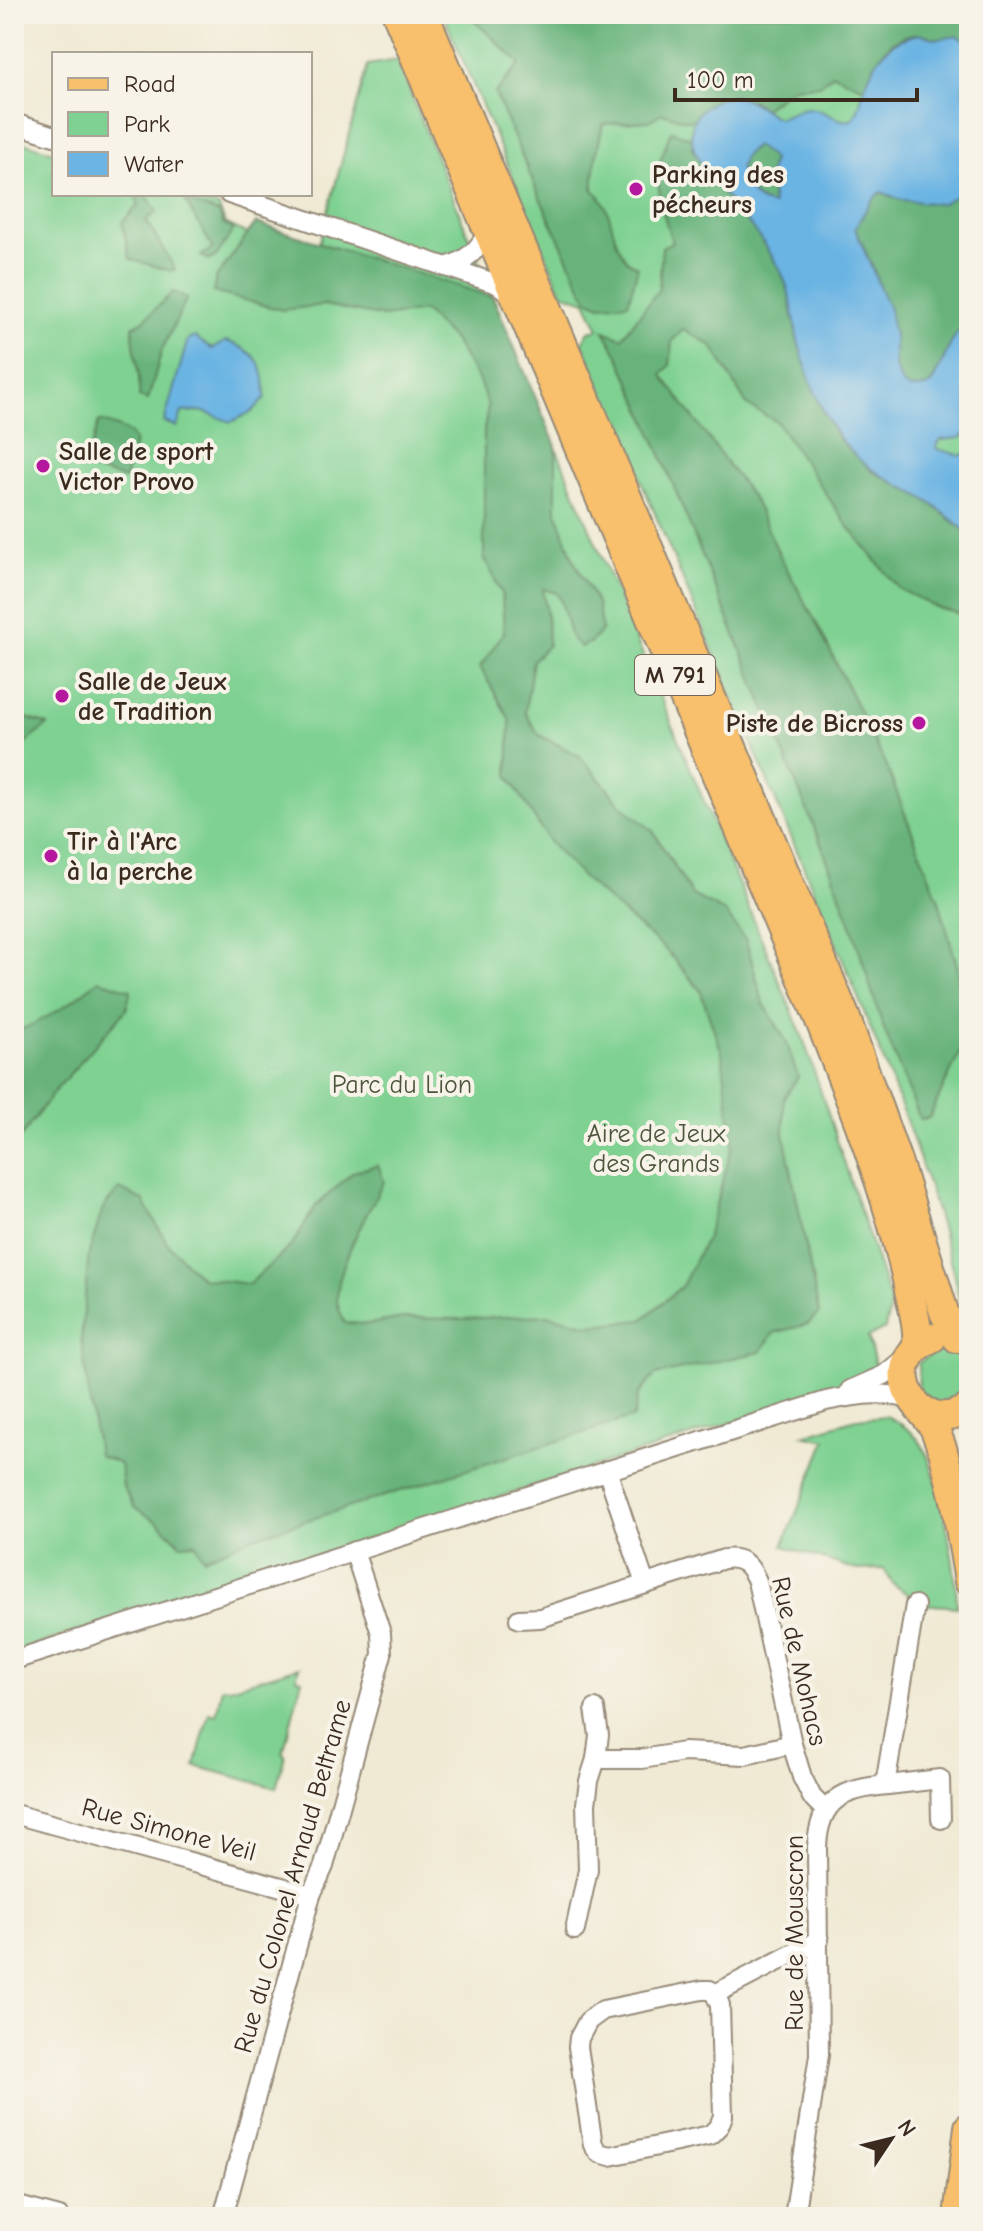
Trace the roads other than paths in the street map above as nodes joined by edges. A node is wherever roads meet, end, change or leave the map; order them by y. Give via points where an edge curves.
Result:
1 (397, 14) edge
2 (424, 14) edge
3 (14, 123) edge
4 (52, 135) edge
5 (235, 196) edge
6 (488, 231) junction
7 (446, 267) junction
8 (516, 298) junction
9 (963, 1341) edge
10 (915, 1350) junction
11 (826, 1401) junction
12 (916, 1404) junction
13 (969, 1408) edge
14 (607, 1470) junction
15 (354, 1551) junction
16 (969, 1581) edge
17 (645, 1584) junction
18 (915, 1605) dead end
19 (519, 1619) dead end
20 (14, 1660) edge
21 (595, 1709) dead end
22 (792, 1744) junction
23 (596, 1759) junction
24 (885, 1785) junction
25 (825, 1810) junction
26 (14, 1814) edge
27 (941, 1819) dead end
28 (311, 1895) junction
29 (575, 1930) dead end
30 (819, 1940) junction
31 (715, 1994) junction
32 (969, 2127) edge
33 (14, 2205) edge
34 (59, 2217) edge
35 (223, 2217) edge
36 (794, 2217) edge
37 (958, 2217) edge

1 - 6 main road, M 791
2 - 9 main road, M 791 via 850,1030 944,1312
3 - 4 street
5 - 7 street
6 - 7 street via 473,254
6 - 8 main road, M 791
7 - 8 street via 504,287
8 - 10 main road, M 791 via 844,1082 903,1262 917,1330
9 - 10 main road via 933,1338
10 - 11 street via 884,1375
10 - 12 main road via 905,1378
11 - 12 street via 879,1393
11 - 14 street
12 - 13 main road via 942,1416
12 - 16 main road via 934,1427 943,1451
14 - 15 street
14 - 17 street
15 - 20 street
15 - 28 street, Rue du Colonel Arnaud Beltrame via 381,1633 382,1654 324,1866
17 - 19 street, Rue de Mohacs via 540,1618
17 - 22 street, Rue de Mohacs via 724,1559 739,1558 750,1566
18 - 24 street
21 - 23 street
22 - 23 street via 735,1756 684,1752
22 - 25 street, Rue de Mohacs via 806,1789
23 - 29 street via 586,1804 588,1870
24 - 25 street, Rue de Mouscron via 851,1790
24 - 27 street, Rue de Mouscron via 940,1779
25 - 30 street, Rue de Mouscron via 817,1835
26 - 28 street, Rue Simone Veil
28 - 35 street, Rue du Colonel Arnaud Beltrame
30 - 31 street
30 - 36 street, Rue de Mouscron via 819,2055
31 - 31 street via 702,1990 603,2010 588,2021 578,2047 593,2145 599,2153 610,2156 710,2135 719,2126 720,2005
32 - 37 main road
33 - 34 street

